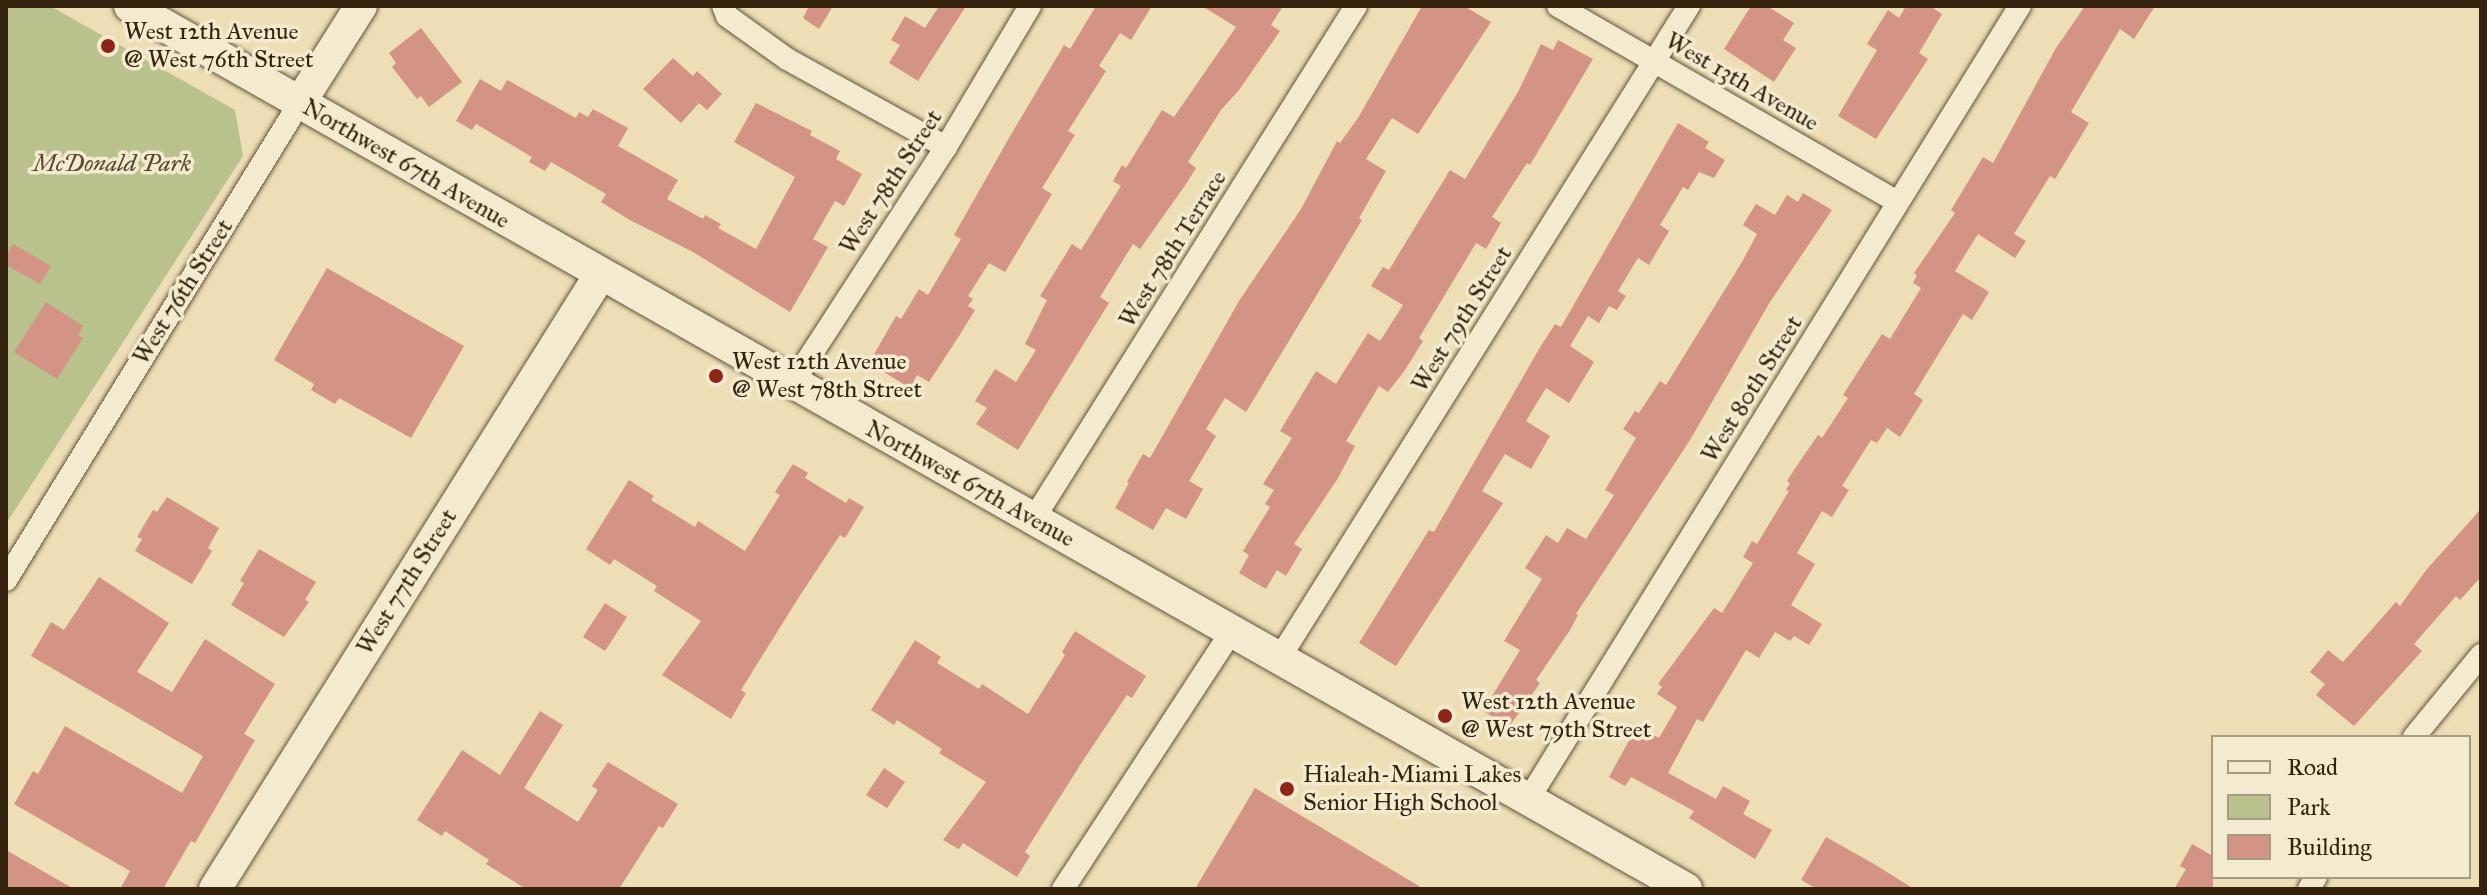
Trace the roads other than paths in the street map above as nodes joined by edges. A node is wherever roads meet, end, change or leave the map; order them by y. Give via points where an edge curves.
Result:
1 (130, 6) edge
2 (361, 6) edge
3 (1030, 6) edge
4 (1356, 6) edge
5 (1558, 6) edge
6 (1689, 6) edge
7 (2020, 6) edge
8 (725, 11) edge
9 (1655, 61) junction
10 (299, 104) junction
11 (946, 147) junction
12 (1898, 202) junction
13 (600, 275) junction
14 (792, 384) junction
15 (1033, 520) junction
16 (6, 580) edge
17 (1231, 632) junction
18 (2481, 655) edge
19 (1279, 659) junction
20 (2416, 735) edge
21 (1528, 800) junction
22 (215, 889) edge
23 (1063, 889) edge
24 (1686, 889) edge

1 - 10 main road, Northwest 67th Avenue
2 - 10 main road, West 76th Street
3 - 11 street, West 78th Street
4 - 15 street, West 78th Terrace
5 - 9 street, West 13th Avenue
6 - 9 street, West 79th Street
7 - 12 street, West 80th Street
8 - 11 street via 787,59
9 - 12 street, West 13th Avenue
9 - 19 street, West 79th Street
10 - 13 main road, Northwest 67th Avenue
10 - 16 street, West 76th Street
11 - 14 street, West 78th Street
12 - 21 street, West 80th Street
13 - 14 main road, Northwest 67th Avenue
13 - 22 main road, West 77th Street
14 - 15 main road, Northwest 67th Avenue
15 - 17 main road, Northwest 67th Avenue
17 - 19 main road, Northwest 67th Avenue
17 - 23 street
18 - 20 street
19 - 21 main road, Northwest 67th Avenue
21 - 24 main road, Northwest 67th Avenue

